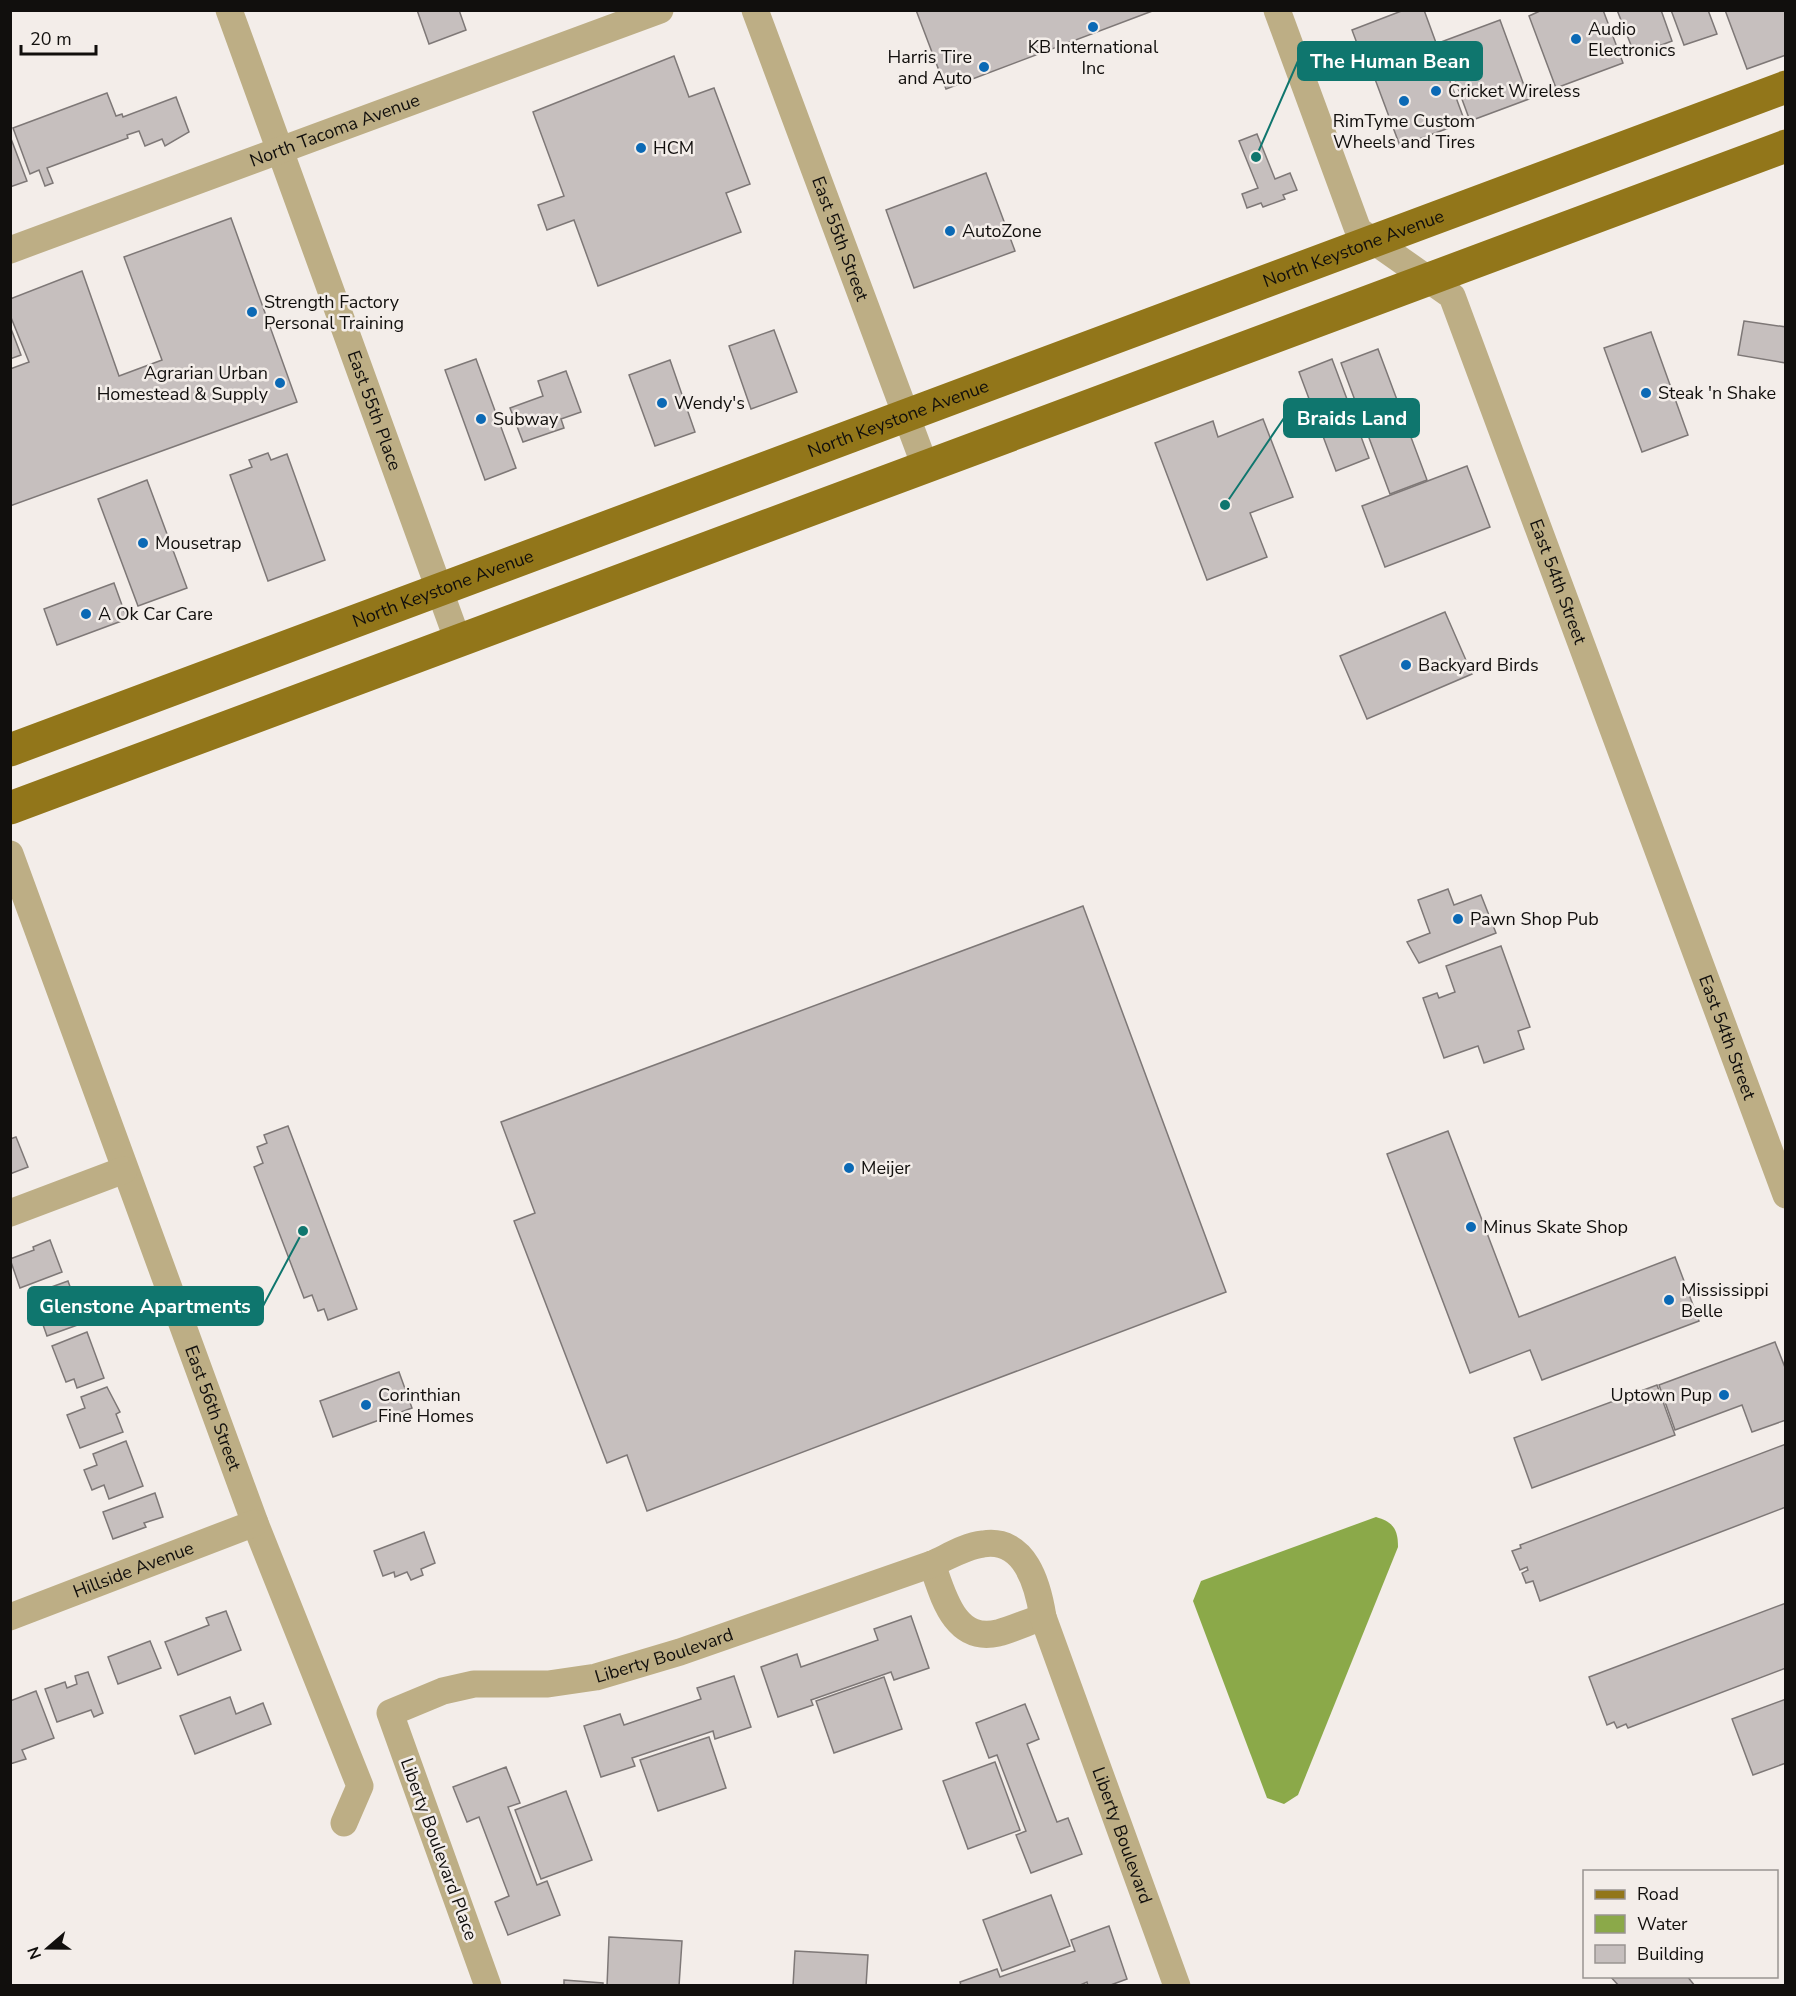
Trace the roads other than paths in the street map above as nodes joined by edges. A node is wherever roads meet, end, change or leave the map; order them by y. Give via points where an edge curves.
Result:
1 (229, 10) edge
2 (660, 10) edge
3 (755, 10) edge
4 (1277, 10) edge
5 (1785, 87) edge
6 (1785, 146) edge
7 (280, 150) junction
8 (1376, 242) junction
9 (10, 250) edge
10 (1430, 280) junction
11 (906, 416) junction
12 (925, 466) junction
13 (440, 590) junction
14 (458, 641) junction
15 (10, 750) edge
16 (10, 808) edge
17 (10, 854) edge
18 (124, 1170) junction
19 (1785, 1195) edge
20 (10, 1213) edge
21 (255, 1523) junction
22 (932, 1564) junction
23 (10, 1617) edge
24 (1043, 1617) junction
25 (390, 1713) joint
26 (344, 1823) dead end
27 (488, 1986) edge
28 (1177, 1986) edge

1 - 7 street, East 55th Place
2 - 7 street, North Tacoma Avenue
3 - 11 street, East 55th Street
4 - 8 street, East 54th Street via 1358,230
5 - 8 main road, North Keystone Avenue
6 - 10 main road
7 - 9 street, North Tacoma Avenue
7 - 13 street, East 55th Place
8 - 10 street, East 54th Street
8 - 11 main road, North Keystone Avenue
10 - 12 main road
10 - 19 street, East 54th Street via 1452,296
11 - 12 street, East 55th Street
11 - 13 main road, North Keystone Avenue
12 - 14 main road
13 - 14 street, East 55th Place
13 - 15 main road, North Keystone Avenue
14 - 16 main road
17 - 18 street, East 56th Street
18 - 20 street
18 - 21 street, East 56th Street
21 - 23 street, Hillside Avenue
21 - 26 street, East 56th Street via 360,1786
22 - 24 street via 948,1609 964,1627 998,1633
22 - 24 street, Liberty Boulevard via 983,1544 1013,1550 1029,1568
22 - 25 street, Liberty Boulevard via 606,1674 548,1684 474,1684 443,1691
24 - 28 street, Liberty Boulevard
25 - 27 street, Liberty Boulevard Place

